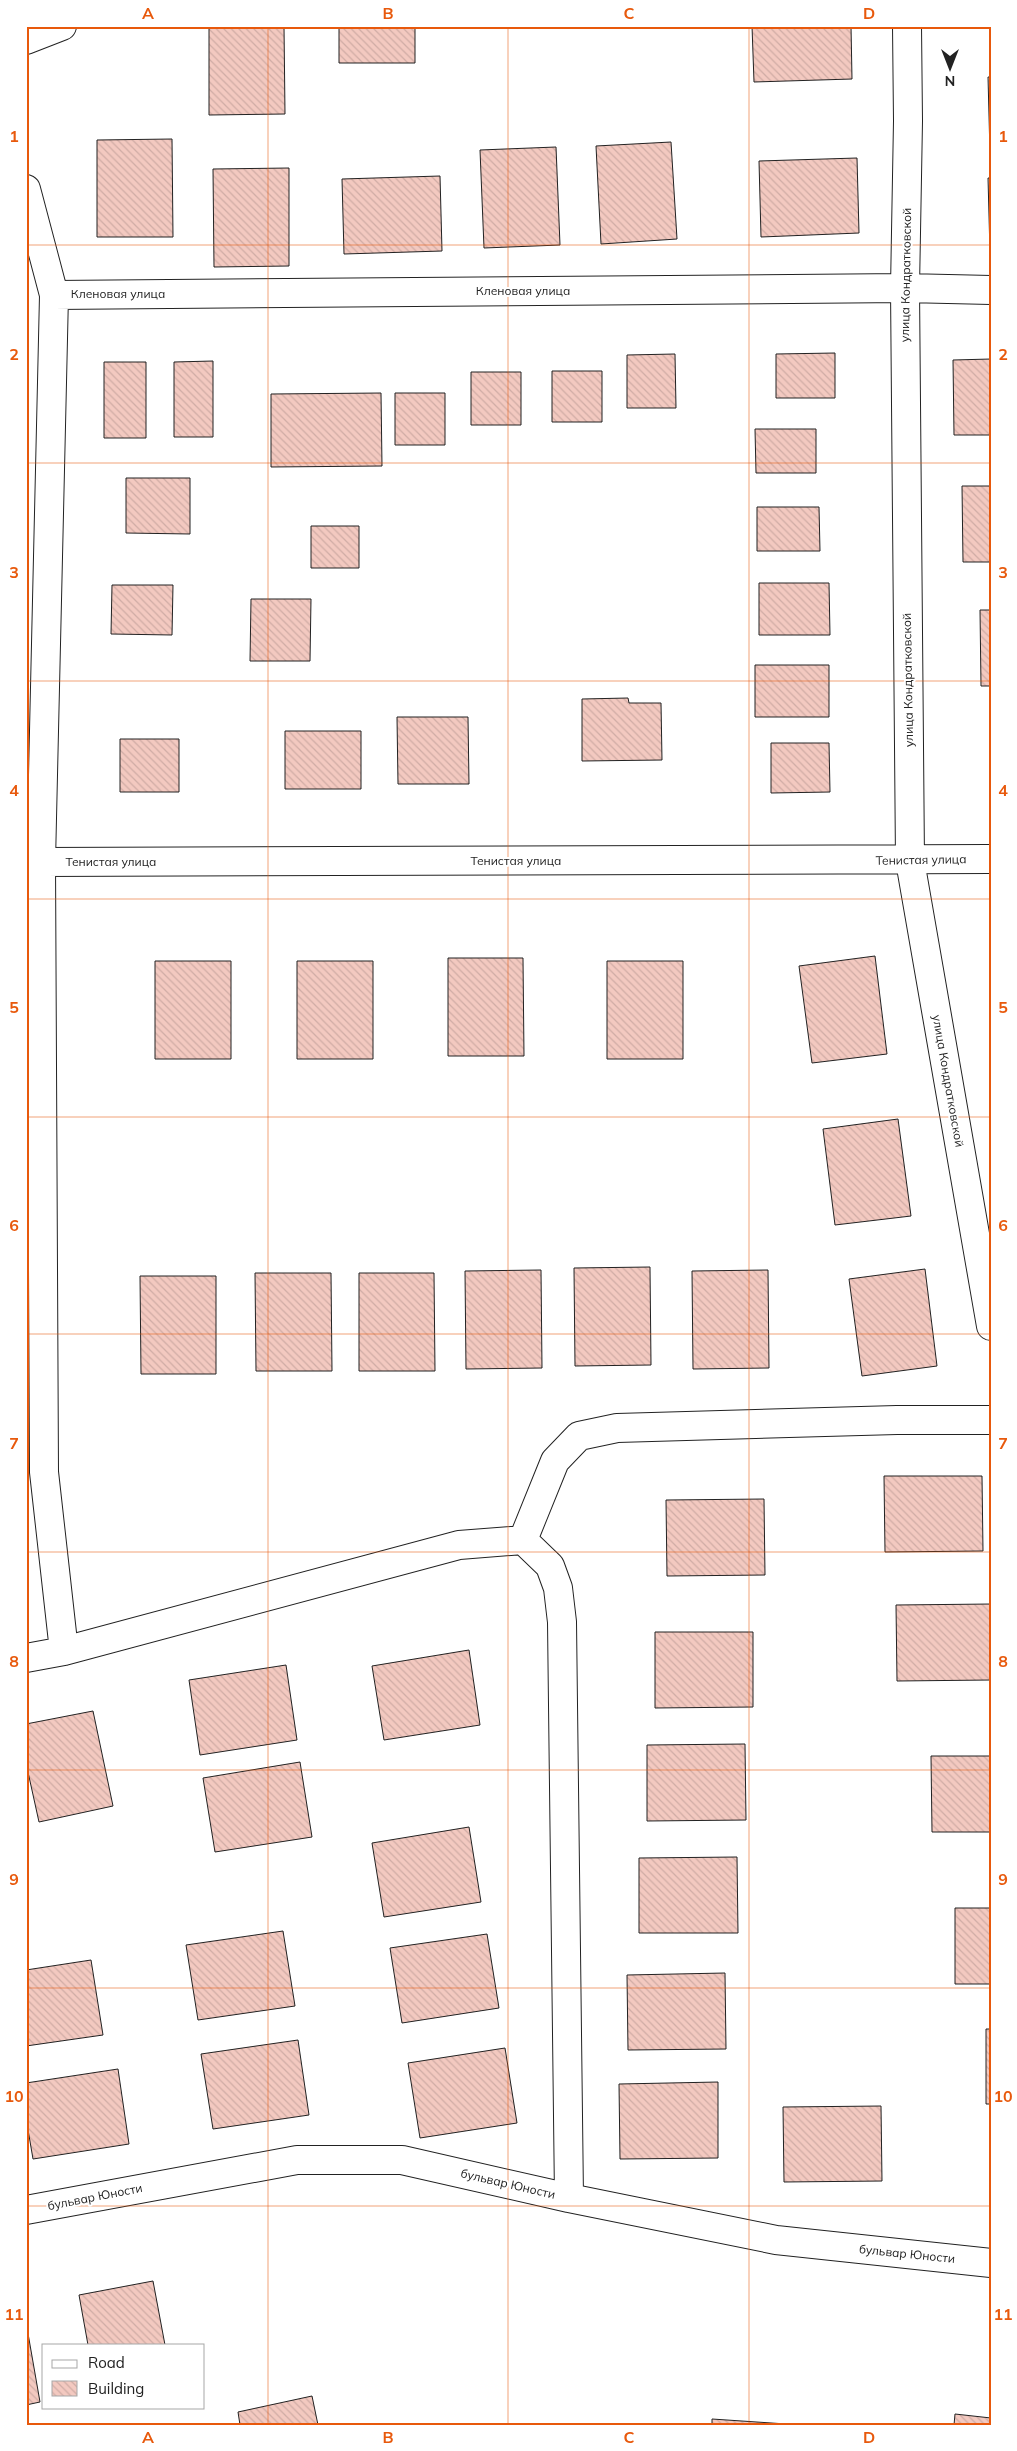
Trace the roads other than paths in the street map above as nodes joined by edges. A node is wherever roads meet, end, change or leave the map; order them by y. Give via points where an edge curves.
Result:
1 (62, 26) edge
2 (907, 26) edge
3 (26, 40) edge
4 (26, 189) edge
5 (905, 288) junction
6 (991, 290) edge
7 (54, 295) junction
8 (991, 860) edge
9 (910, 861) junction
10 (40, 862) junction
11 (991, 1326) edge
12 (991, 1420) edge
13 (524, 1540) junction
14 (64, 1651) junction
15 (26, 1658) edge
16 (569, 2198) junction
17 (26, 2210) edge
18 (991, 2263) edge

1 - 3 street
2 - 5 street, улица Кондратковской
4 - 7 street
5 - 6 street, Кленовая улица
5 - 7 street, Кленовая улица
5 - 9 street, улица Кондратковской
7 - 10 street
8 - 9 street, Тенистая улица
9 - 10 street, Тенистая улица
9 - 11 street, улица Кондратковской
10 - 14 street via 44,1472
12 - 13 street via 617,1428 579,1436 555,1461
13 - 14 street via 459,1545
13 - 16 street via 550,1566 558,1588 562,1622
14 - 15 street
16 - 17 street, бульвар Юности via 402,2160 297,2160
16 - 18 street, бульвар Юности via 776,2240

